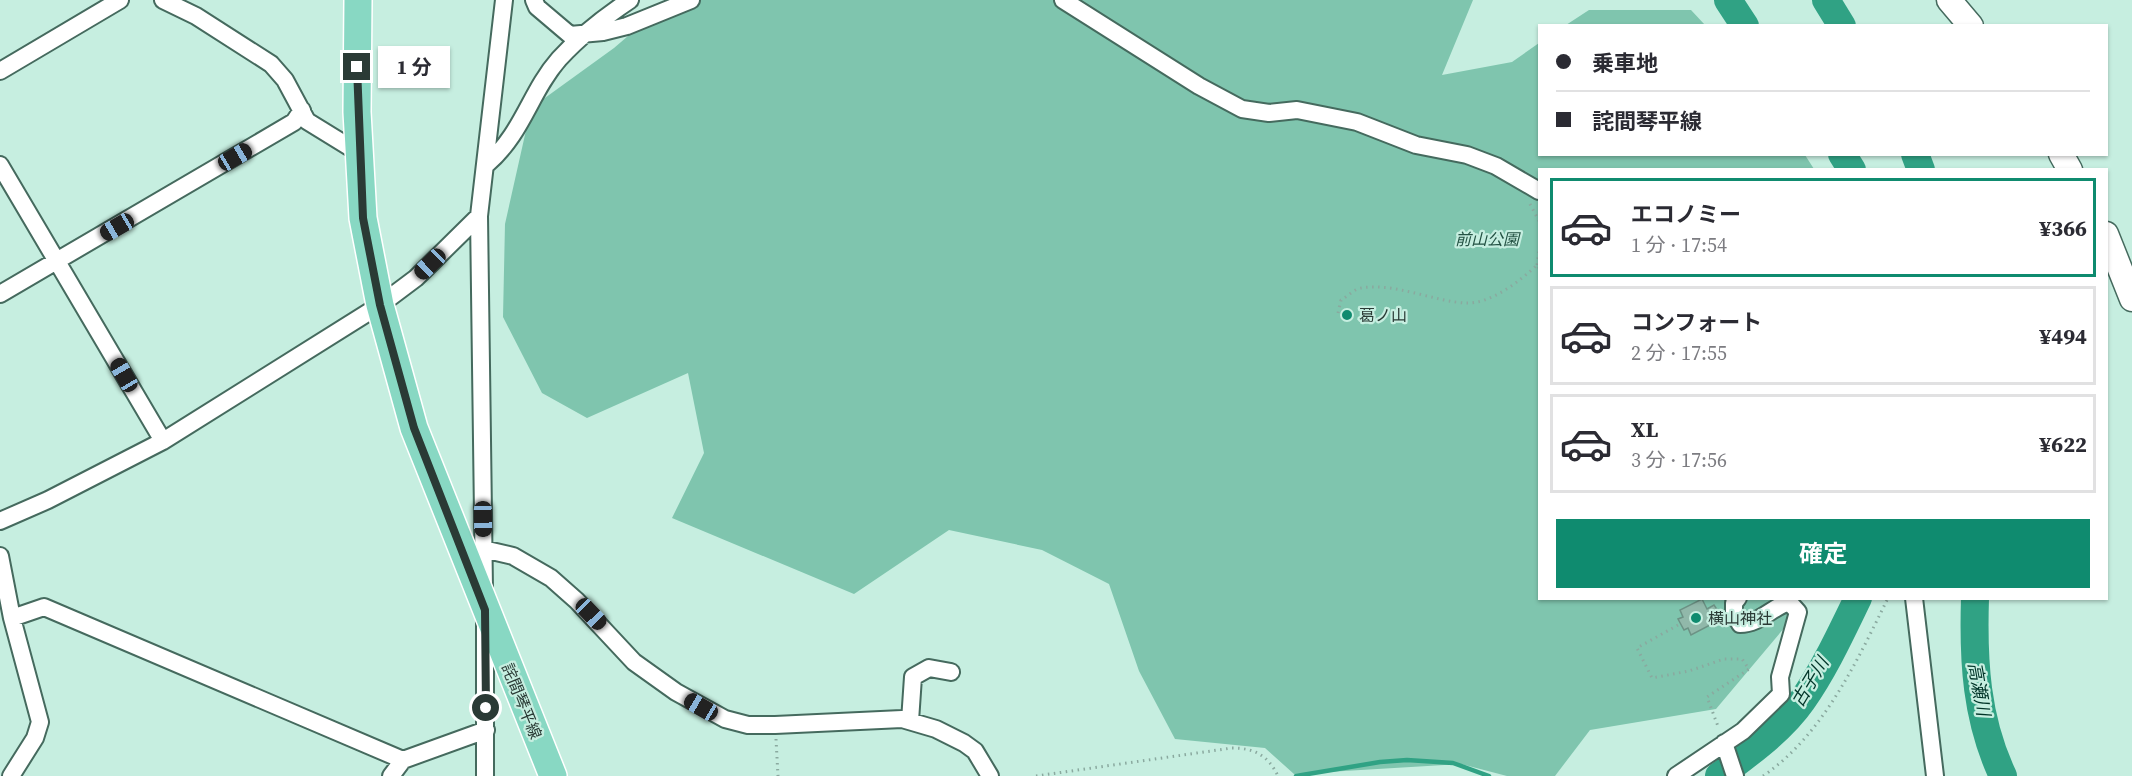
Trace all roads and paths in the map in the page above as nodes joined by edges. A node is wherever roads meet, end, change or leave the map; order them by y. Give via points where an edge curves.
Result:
1 (120, 0) edge
2 (163, 0) edge
3 (358, 0) edge
4 (504, 0) edge
5 (534, 0) edge
6 (630, 0) edge
7 (691, 0) edge
8 (1063, 0) edge
9 (1949, 0) edge
10 (1969, 24) edge
11 (590, 32) junction
12 (0, 71) edge
13 (302, 110) junction
14 (359, 153) junction
15 (487, 164) junction
16 (0, 165) edge
17 (1538, 190) edge
18 (479, 216) junction
19 (2108, 239) edge
20 (58, 261) junction
21 (1538, 266) edge
22 (0, 294) edge
23 (2132, 299) edge
24 (380, 305) junction
25 (1338, 313) dead end
26 (164, 441) junction
27 (0, 521) edge
28 (483, 549) junction
29 (0, 556) edge
30 (1736, 600) edge
31 (1887, 600) edge
32 (1914, 600) edge
33 (485, 610) junction
34 (12, 618) junction
35 (1678, 626) dead end
36 (951, 672) dead end
37 (910, 721) junction
38 (775, 725) junction
39 (486, 730) junction
40 (1724, 743) junction
41 (403, 760) junction
42 (11, 776) edge
43 (391, 776) edge
44 (485, 776) edge
45 (553, 776) edge
46 (778, 776) edge
47 (990, 776) edge
48 (1036, 776) edge
49 (1278, 776) edge
50 (1676, 776) edge
51 (1735, 776) edge
52 (1763, 776) edge
53 (1935, 776) edge

1 - 12 street
2 - 13 street via 196,16 271,64
3 - 14 main road, 詫間琴平線
4 - 15 street
5 - 11 street via 570,35
6 - 11 street
7 - 11 street via 627,26
8 - 17 street via 1242,109 1269,113 1297,110 1357,122 1416,145 1467,155 1496,166
9 - 10 main road
11 - 15 street via 559,59 519,127
13 - 14 street via 307,121
13 - 20 street via 294,122
14 - 24 main road, 詫間琴平線 via 363,218
15 - 18 street
16 - 20 street
18 - 24 street via 416,278
18 - 28 street
19 - 23 main road
20 - 22 street
20 - 26 street
21 - 25 path via 1512,288 1477,302 1360,288 1341,300
24 - 26 street
24 - 33 main road, 詫間琴平線 via 414,428
26 - 27 street
28 - 33 street
28 - 38 street via 513,556 551,578 578,601 634,662 676,692 725,719 748,725
29 - 34 street
30 - 40 street via 1734,613 1740,624 1751,624 1775,606 1789,602 1798,612 1780,677 1781,694 1743,731
31 - 52 path via 1826,708 1803,738
32 - 53 street
33 - 39 street
33 - 45 main road, 詫間琴平線
34 - 41 street via 44,607
34 - 42 street via 40,722 35,738
35 - 40 path via 1637,648 1652,678 1689,671 1724,658 1742,659 1749,669 1707,697
36 - 37 street via 929,668 913,677
37 - 38 street
37 - 47 street via 964,743 975,751
38 - 46 path
39 - 41 street
39 - 44 street
40 - 50 street
40 - 51 street
41 - 43 street
48 - 49 path via 1232,748 1252,749

